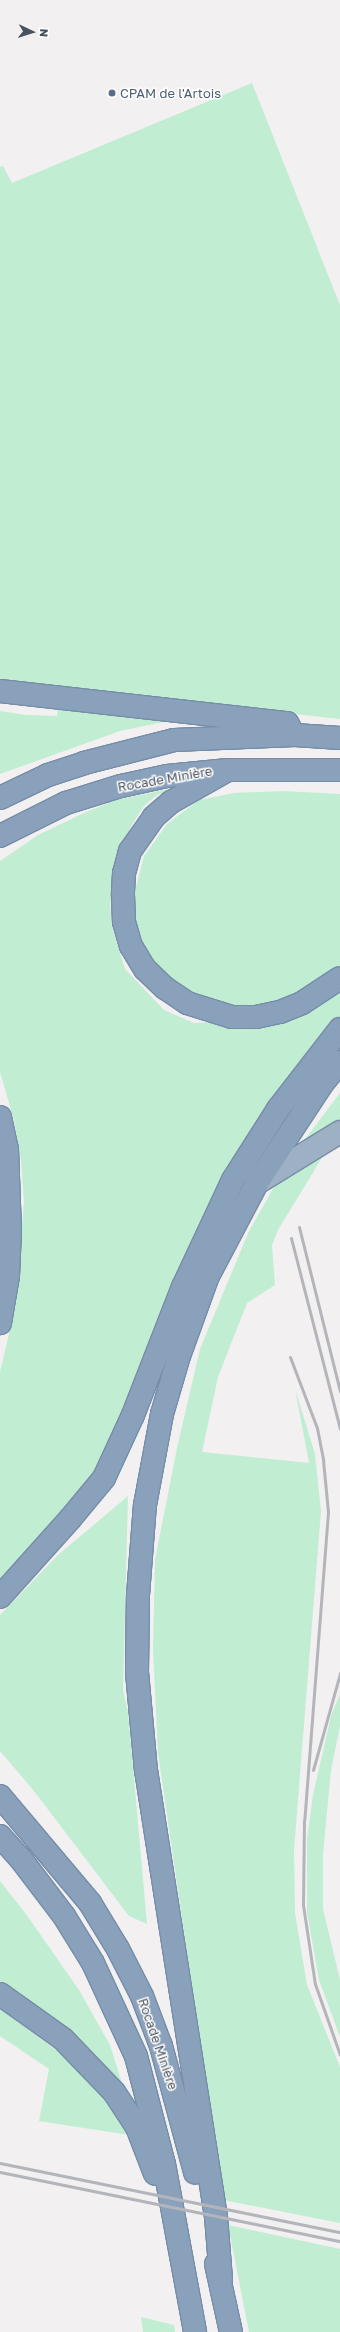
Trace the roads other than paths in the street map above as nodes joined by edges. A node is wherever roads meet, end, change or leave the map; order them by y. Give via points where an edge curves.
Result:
1 (0, 692) edge
2 (295, 735) junction
3 (340, 738) edge
4 (228, 770) junction
5 (340, 770) edge
6 (0, 798) edge
7 (0, 836) edge
8 (340, 978) edge
9 (340, 1029) edge
10 (340, 1062) edge
11 (0, 1118) edge
12 (340, 1132) edge
13 (257, 1183) junction
14 (0, 1323) edge
15 (0, 1596) edge
16 (1, 1797) edge
17 (0, 1836) edge
18 (0, 1994) edge
19 (179, 2249) junction
20 (221, 2279) junction
21 (195, 2332) edge
22 (231, 2332) edge

1 - 2 highway via 286,723
2 - 3 highway
2 - 6 highway via 174,740 129,750 48,775
4 - 5 highway, Rocade Minière
4 - 7 highway, Rocade Minière via 198,771 121,786 46,812
4 - 8 highway via 160,812 142,831 130,851 124,873 123,895 124,922 131,946 145,969 164,988 188,1003 232,1017 256,1018 280,1012 302,1003
9 - 15 highway via 278,1109 233,1180 183,1287 133,1415 104,1478
10 - 13 highway via 322,1084
11 - 14 highway via 7,1149 10,1230 8,1276
12 - 13 highway
13 - 20 highway via 208,1276 164,1407 145,1505 138,1595 137,1672 146,1771 216,2217
16 - 20 highway, Rocade Minière via 90,1903 142,1996 175,2091 207,2231
17 - 19 highway, Rocade Minière via 64,1916 113,2001 136,2056 152,2110
18 - 19 highway via 63,2039 114,2092 137,2126
19 - 21 highway, Rocade Minière
20 - 22 highway, Rocade Minière

